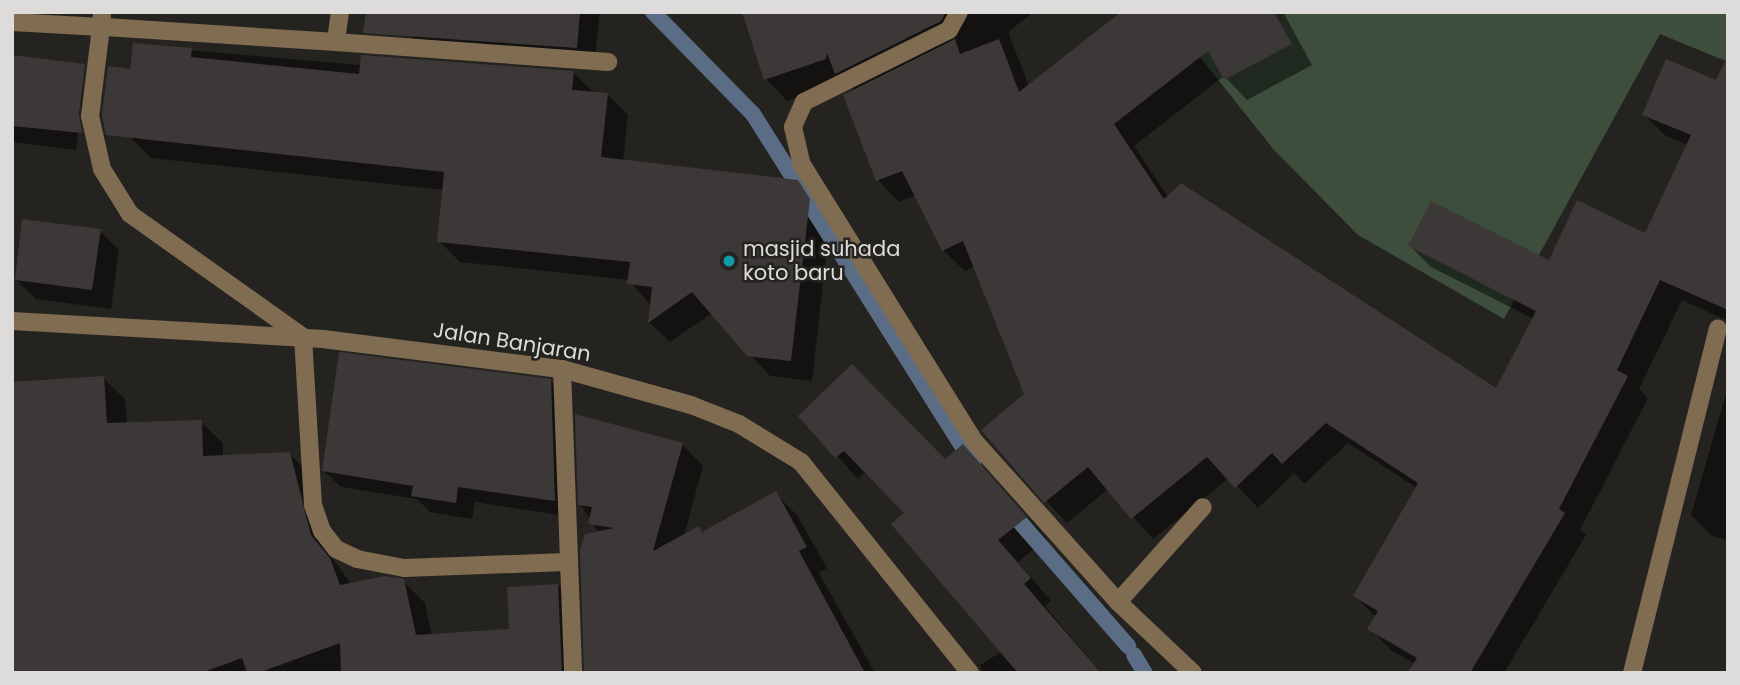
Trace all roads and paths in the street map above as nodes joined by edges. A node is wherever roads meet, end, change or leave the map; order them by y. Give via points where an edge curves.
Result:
1 (340, 12) edge
2 (959, 12) edge
3 (102, 20) edge
4 (12, 22) edge
5 (336, 42) junction
6 (608, 62) dead end
7 (12, 321) edge
8 (1718, 329) dead end
9 (303, 337) junction
10 (562, 369) junction
11 (1203, 507) dead end
12 (566, 562) junction
13 (1118, 602) junction
14 (573, 673) edge
15 (970, 673) edge
16 (1193, 673) edge
17 (1632, 673) edge

1 - 5 street
2 - 13 street via 949,30 804,102 793,127 795,144 801,163 975,442
3 - 4 street
3 - 5 street
3 - 9 street via 90,116 93,143 113,192 130,214
5 - 6 street
7 - 9 street, Jalan Banjaran
8 - 17 street
9 - 10 street, Jalan Banjaran
9 - 12 street via 313,505 322,531 337,549 357,559 404,568
10 - 12 street
10 - 15 street, Jalan Banjaran via 740,424 801,462
11 - 13 street
12 - 14 street
13 - 16 street

